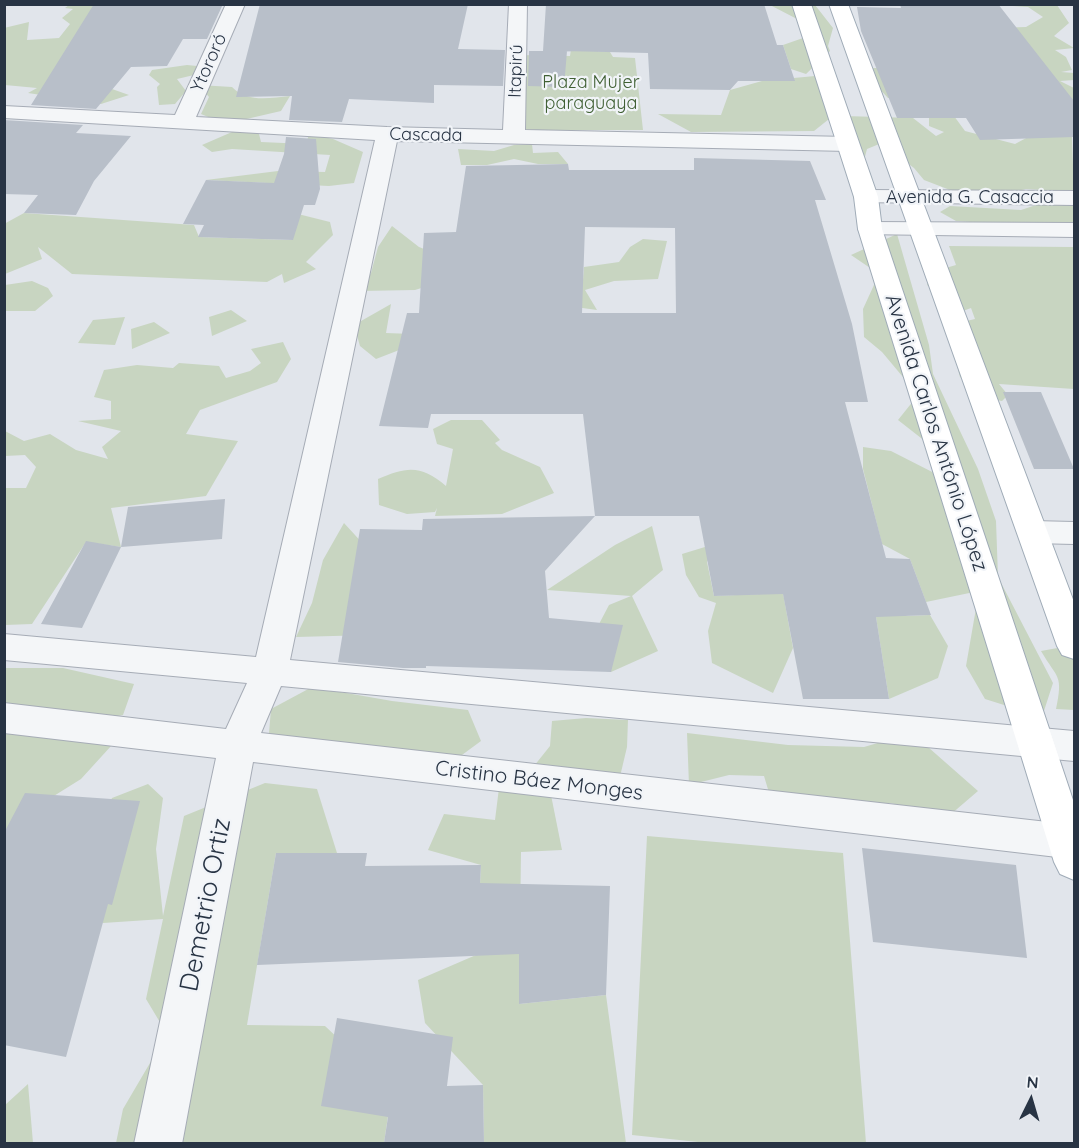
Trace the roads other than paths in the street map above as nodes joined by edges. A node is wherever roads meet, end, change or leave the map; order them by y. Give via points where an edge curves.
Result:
1 (236, 4) edge
2 (518, 4) edge
3 (801, 4) edge
4 (838, 4) edge
5 (4, 112) edge
6 (183, 122) junction
7 (387, 134) junction
8 (514, 137) junction
9 (848, 144) junction
10 (866, 197) junction
11 (911, 197) junction
12 (1074, 198) edge
13 (923, 228) junction
14 (870, 229) junction
15 (1074, 230) edge
16 (1033, 532) junction
17 (1074, 533) edge
18 (1074, 646) edge
19 (4, 647) edge
20 (270, 672) junction
21 (4, 718) edge
22 (1035, 743) junction
23 (237, 746) junction
24 (1074, 746) edge
25 (1072, 848) edge
26 (158, 1143) edge

1 - 6 street, Ytororó
2 - 8 street, Itapirú
3 - 9 main road, Avenida Carlos António López
4 - 11 main road
5 - 6 street, Cascada
6 - 7 street, Cascada
7 - 8 street, Cascada
7 - 20 street, Demetrio Ortiz
8 - 9 street, Cascada
9 - 10 main road, Avenida Carlos António López
10 - 11 street, Avenida G. Casaccia
10 - 14 main road, Avenida Carlos António López
11 - 12 street, Avenida G. Casaccia
11 - 13 main road
13 - 14 street, Avenida G. Casaccia
13 - 15 street, Avenida G. Casaccia
13 - 16 main road
14 - 22 main road, Avenida Carlos António López
16 - 17 street
16 - 18 main road
19 - 20 street
20 - 22 street
20 - 23 street, Demetrio Ortiz
21 - 23 street, Cristino Báez Monges
22 - 24 street
22 - 25 main road, Avenida Carlos António López
23 - 25 street, Cristino Báez Monges
23 - 26 street, Demetrio Ortiz

